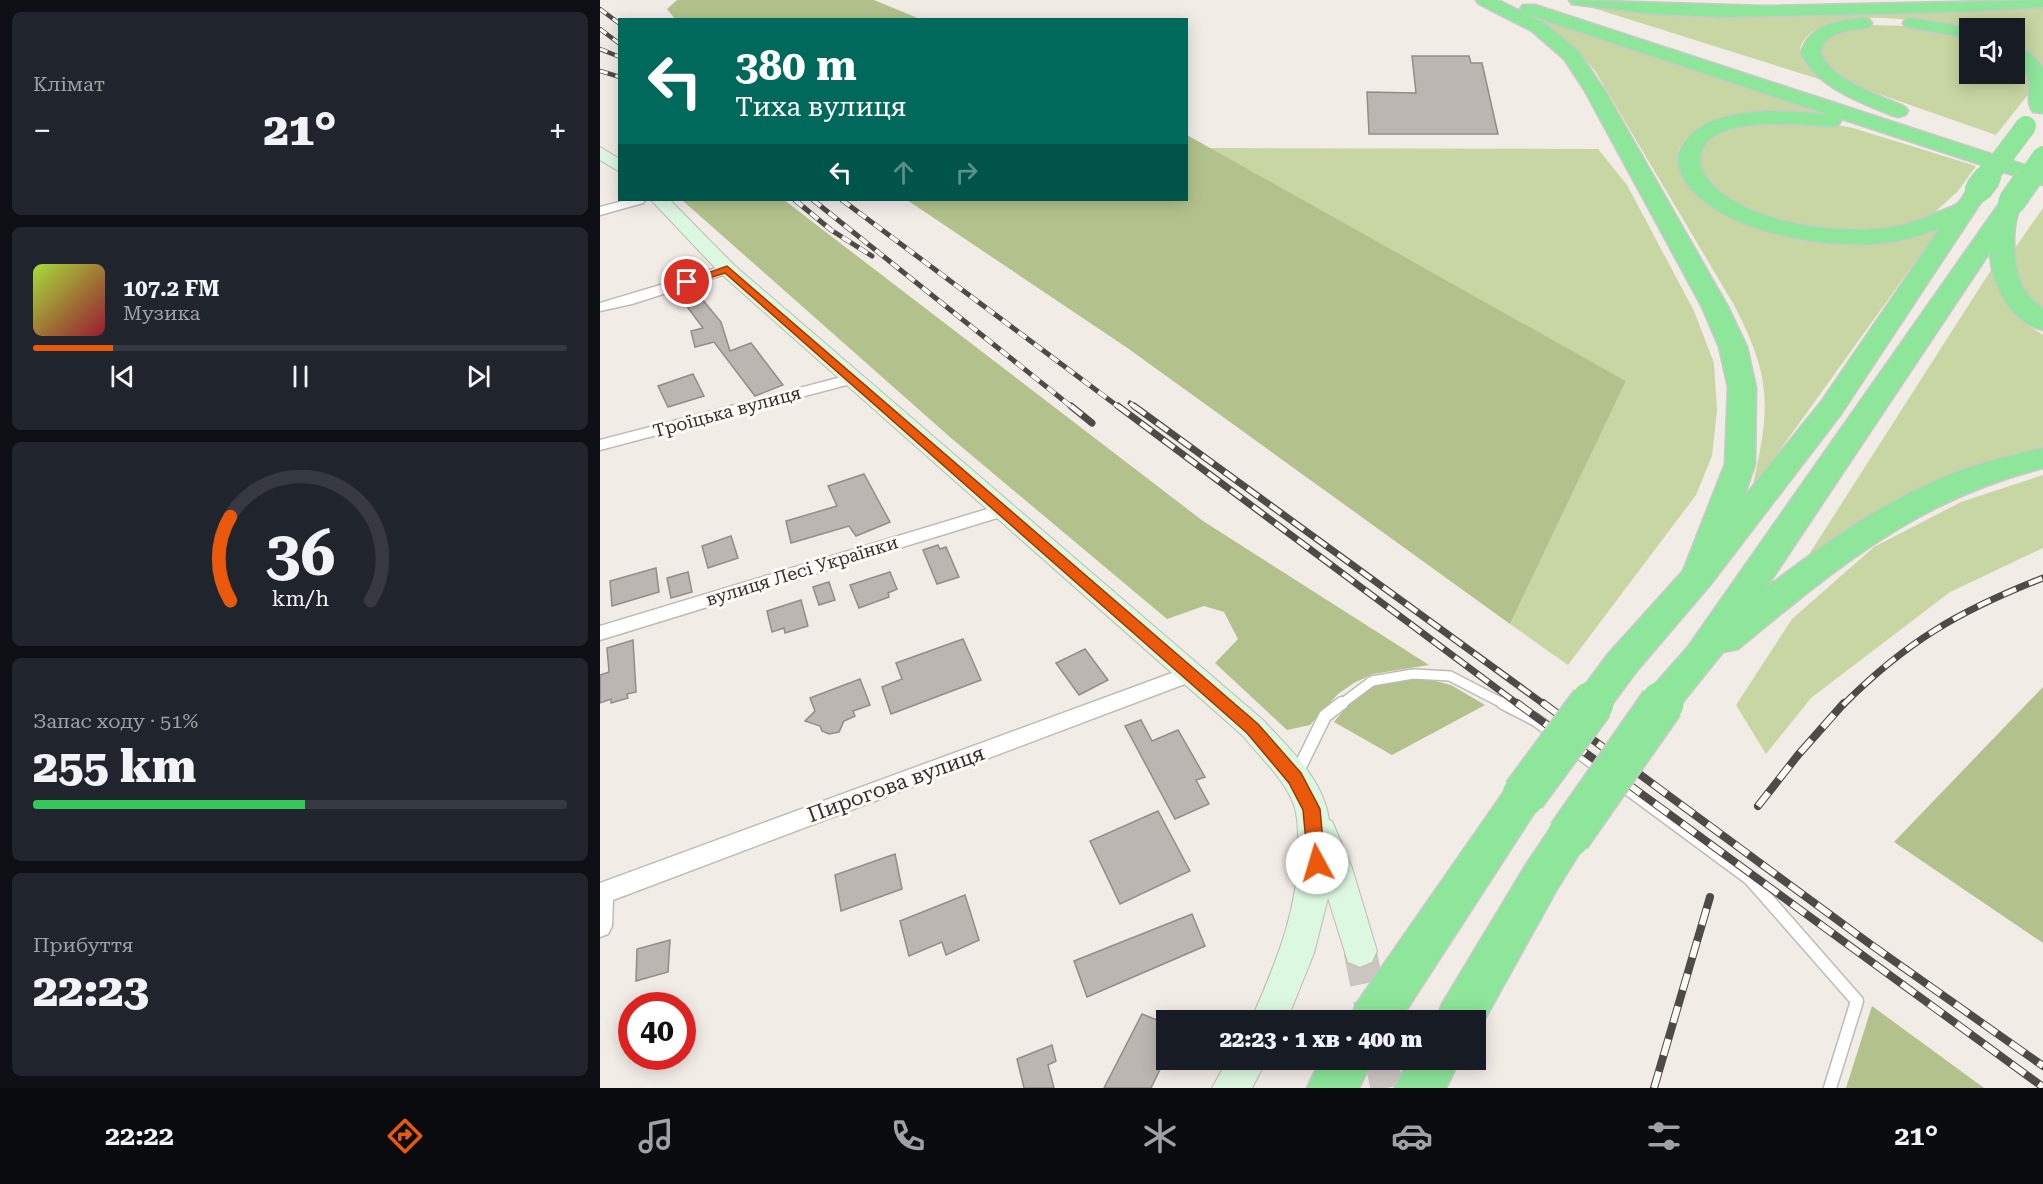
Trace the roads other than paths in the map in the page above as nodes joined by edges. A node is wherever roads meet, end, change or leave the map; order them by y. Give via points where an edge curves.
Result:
1 (1485, 0) edge
2 (1503, 0) edge
3 (1543, 0) edge
4 (1578, 0) edge
5 (2043, 2) edge
6 (1959, 31) edge
7 (2025, 59) edge
8 (2041, 106) edge
9 (1915, 128) junction
10 (600, 152) edge
11 (2043, 156) edge
12 (2043, 161) edge
13 (618, 166) edge
14 (2043, 178) edge
15 (1973, 199) junction
16 (635, 201) edge
17 (661, 201) edge
18 (2007, 209) junction
19 (600, 211) edge
20 (727, 269) junction
21 (600, 307) edge
22 (2043, 322) edge
23 (853, 379) junction
24 (600, 445) edge
25 (2043, 458) edge
26 (1004, 510) junction
27 (1698, 576) junction
28 (600, 633) edge
29 (1700, 658) junction
30 (1191, 674) junction
31 (1295, 778) junction
32 (1311, 809) junction
33 (601, 893) edge
34 (600, 926) edge
35 (1360, 951) tunnel mouth
36 (1274, 1010) edge
37 (1380, 1010) edge
38 (1465, 1010) edge
39 (1242, 1070) edge
40 (1342, 1070) edge
41 (1430, 1070) edge
42 (1231, 1088) edge
43 (1331, 1088) edge
44 (1419, 1088) edge
45 (1830, 1088) edge

1 - 27 highway via 1538,27 1559,42 1577,63 1715,307 1733,347 1742,387 1740,464
2 - 9 highway
3 - 9 highway
4 - 5 highway via 1716,13
6 - 9 highway via 1871,22 1829,30 1812,43 1809,56 1813,63
7 - 8 highway via 2038,73
8 - 15 highway, bridge
9 - 12 highway
9 - 14 highway
9 - 15 highway via 1819,119 1746,120 1725,124 1696,140 1689,152 1689,165 1695,178 1723,204 1754,219 1814,234 1854,238 1916,230
10 - 13 street
11 - 18 highway, bridge
15 - 27 highway via 1831,408
16 - 19 street
17 - 20 street
18 - 22 highway via 2004,277 2014,296
18 - 29 highway
20 - 21 street
20 - 23 street
23 - 24 street, Троїцька вулиця
23 - 26 street
25 - 29 highway via 1978,476 1883,520 1835,552
26 - 28 street, вулиця Лесі Українки
26 - 30 street
27 - 37 highway, bridge via 1622,663 1524,795
29 - 38 highway, bridge via 1669,693 1542,876
30 - 31 street via 1252,728
30 - 33 street, Пирогова вулиця
31 - 32 street
31 - 45 lane via 1325,716 1372,681 1413,674 1450,676 1536,720 1750,879 1857,1001
32 - 35 street via 1336,868
32 - 36 street via 1317,863 1309,916 1292,973
33 - 34 street
39 - 42 street
40 - 43 highway
41 - 44 highway

